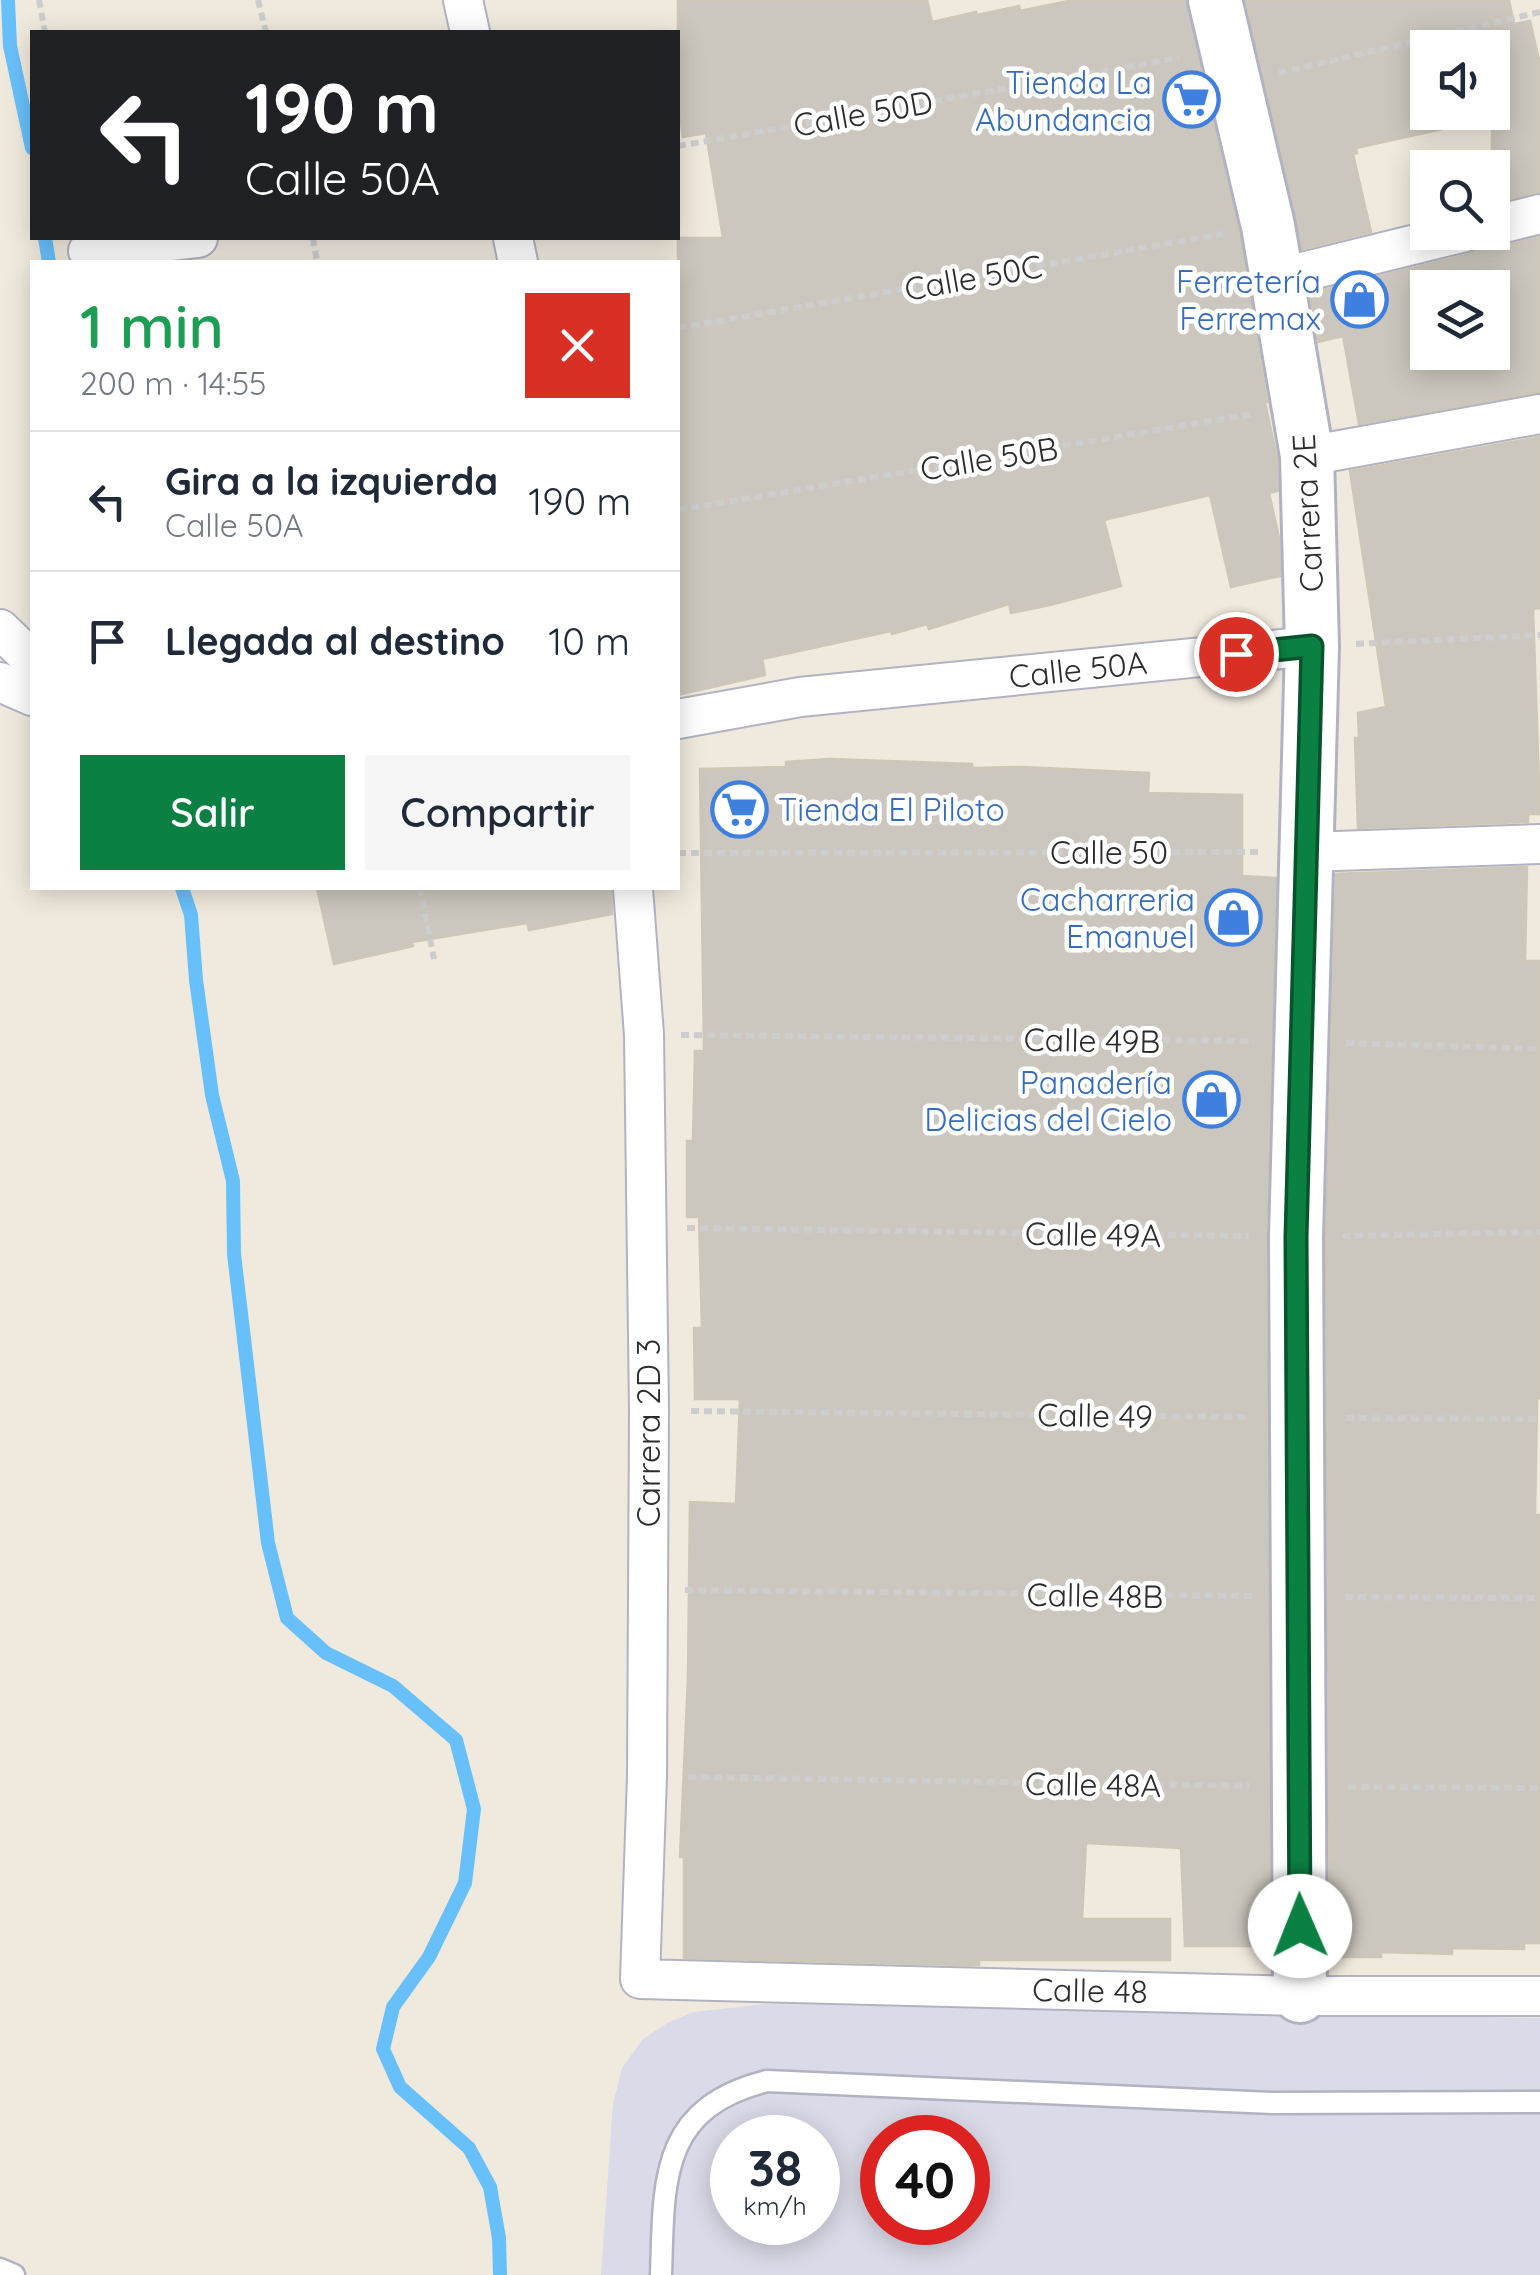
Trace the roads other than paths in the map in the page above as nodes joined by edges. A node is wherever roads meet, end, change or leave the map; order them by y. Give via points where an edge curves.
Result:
1 (463, 0) edge
2 (470, 30) edge
3 (1225, 44) edge
4 (1540, 214) edge
5 (1510, 222) edge
6 (181, 240) edge
7 (1410, 246) edge
8 (88, 251) dead end
9 (1278, 278) junction
10 (1540, 414) edge
11 (1304, 431) junction
12 (0, 629) edge
13 (1312, 646) junction
14 (30, 658) edge
15 (0, 682) edge
16 (30, 695) edge
17 (680, 719) edge
18 (1540, 844) edge
19 (1306, 852) junction
20 (633, 890) edge
21 (640, 1979) joint
22 (1300, 1996) junction
23 (1540, 1996) edge
24 (1540, 2102) edge
25 (0, 2269) edge
26 (14, 2275) edge
27 (661, 2275) edge

1 - 2 street
3 - 9 street, Carrera 2E
4 - 5 street
6 - 8 street
7 - 9 street
9 - 11 street, Carrera 2E
10 - 11 street
11 - 13 street, Carrera 2E
12 - 14 street
13 - 17 street, Calle 50A via 800,697
13 - 19 street, Carrera 2E
15 - 16 street
18 - 19 street
19 - 22 street, Carrera 2E via 1296,1237
20 - 21 street, Carrera 2D 3 via 644,1035 649,1410
21 - 22 street, Calle 48
22 - 23 street, Calle 48
24 - 27 lane via 1273,2103 767,2081 737,2088 688,2124 664,2196
25 - 26 lane

